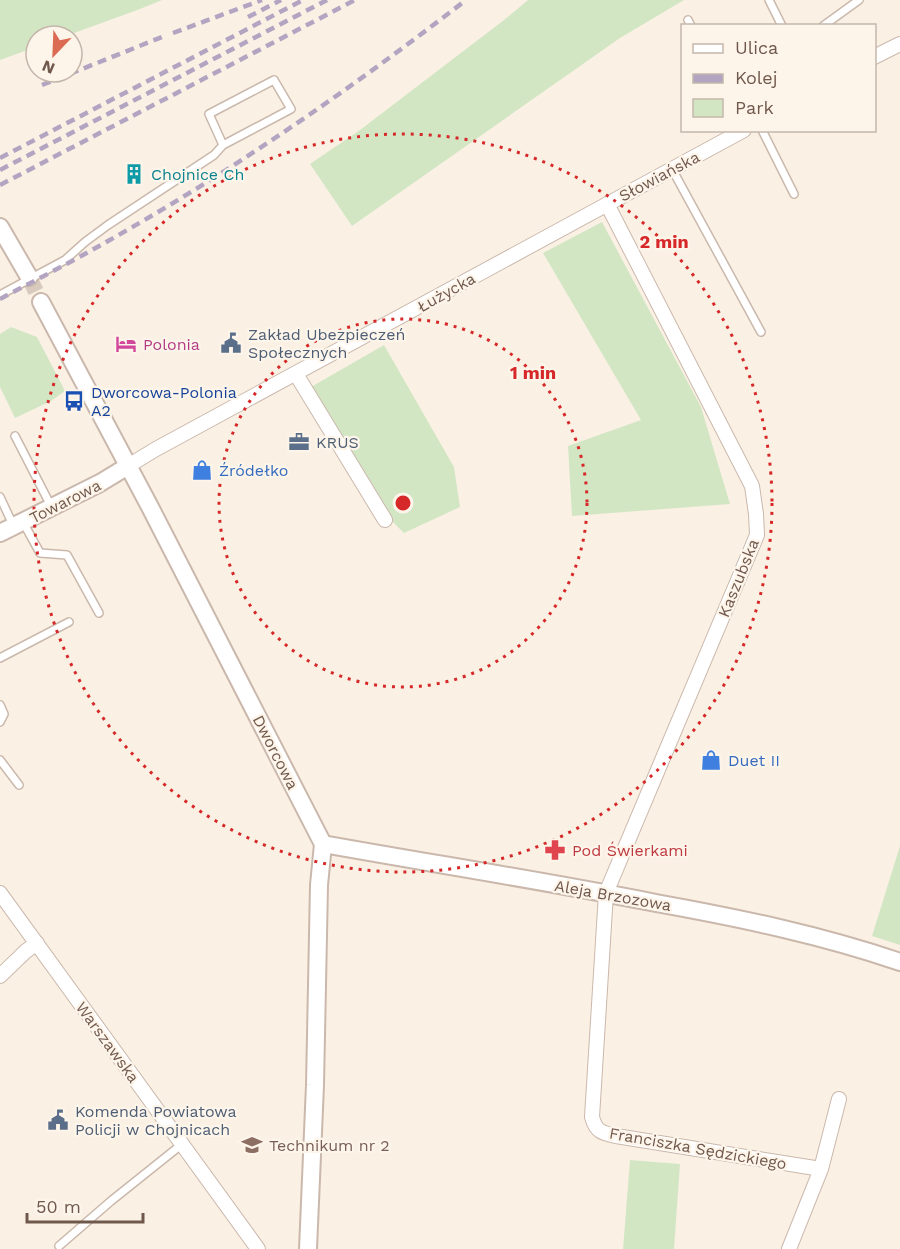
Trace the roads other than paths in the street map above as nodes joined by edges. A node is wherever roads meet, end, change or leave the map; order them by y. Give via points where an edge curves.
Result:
1 (769, 0) edge
2 (859, 0) edge
3 (781, 24) edge
4 (826, 24) edge
5 (900, 44) edge
6 (876, 56) edge
7 (740, 132) edge
8 (763, 132) edge
9 (223, 145) junction
10 (672, 169) junction
11 (794, 194) dead end
12 (607, 204) junction
13 (0, 228) edge
14 (29, 277) tunnel mouth
15 (0, 295) edge
16 (42, 302) tunnel mouth
17 (761, 332) dead end
18 (296, 374) junction
19 (15, 436) dead end
20 (128, 466) junction
21 (0, 497) edge
22 (52, 508) junction
23 (385, 520) dead end
24 (12, 527) edge
25 (99, 613) dead end
26 (69, 622) dead end
27 (0, 658) edge
28 (0, 705) edge
29 (0, 722) edge
30 (0, 760) edge
31 (19, 785) dead end
32 (323, 844) junction
33 (0, 893) edge
34 (606, 893) junction
35 (37, 943) junction
36 (900, 962) edge
37 (0, 976) edge
38 (839, 1099) dead end
39 (181, 1145) junction
40 (821, 1169) junction
41 (59, 1246) dead end
42 (258, 1249) edge
43 (308, 1249) edge
44 (789, 1249) edge

1 - 3 lane
2 - 4 lane
5 - 6 street
7 - 10 street, Słowiańska
8 - 11 lane
9 - 9 lane via 291,109 274,80 209,114
9 - 15 lane via 65,260
10 - 12 street, Słowiańska
10 - 17 lane
12 - 18 street, Łużycka
12 - 34 street, Kaszubska via 752,486 757,535
13 - 14 street
16 - 20 street, Dworcowa
18 - 20 street, Łużycka
18 - 23 street
19 - 22 lane
20 - 22 street, Towarowa
20 - 32 street, Dworcowa
21 - 24 lane
22 - 24 street, Towarowa
24 - 25 lane via 40,553 67,555
26 - 27 lane
28 - 29 lane via 4,714
30 - 31 lane
32 - 34 street, Aleja Brzozowa
32 - 43 street
33 - 35 street, Warszawska
34 - 36 street, Aleja Brzozowa via 815,936
34 - 40 street, Franciszka Sędzickiego via 594,1125 603,1133 616,1136
35 - 37 street
35 - 39 street, Warszawska
38 - 40 street
39 - 41 lane
39 - 42 street, Warszawska
40 - 44 street

